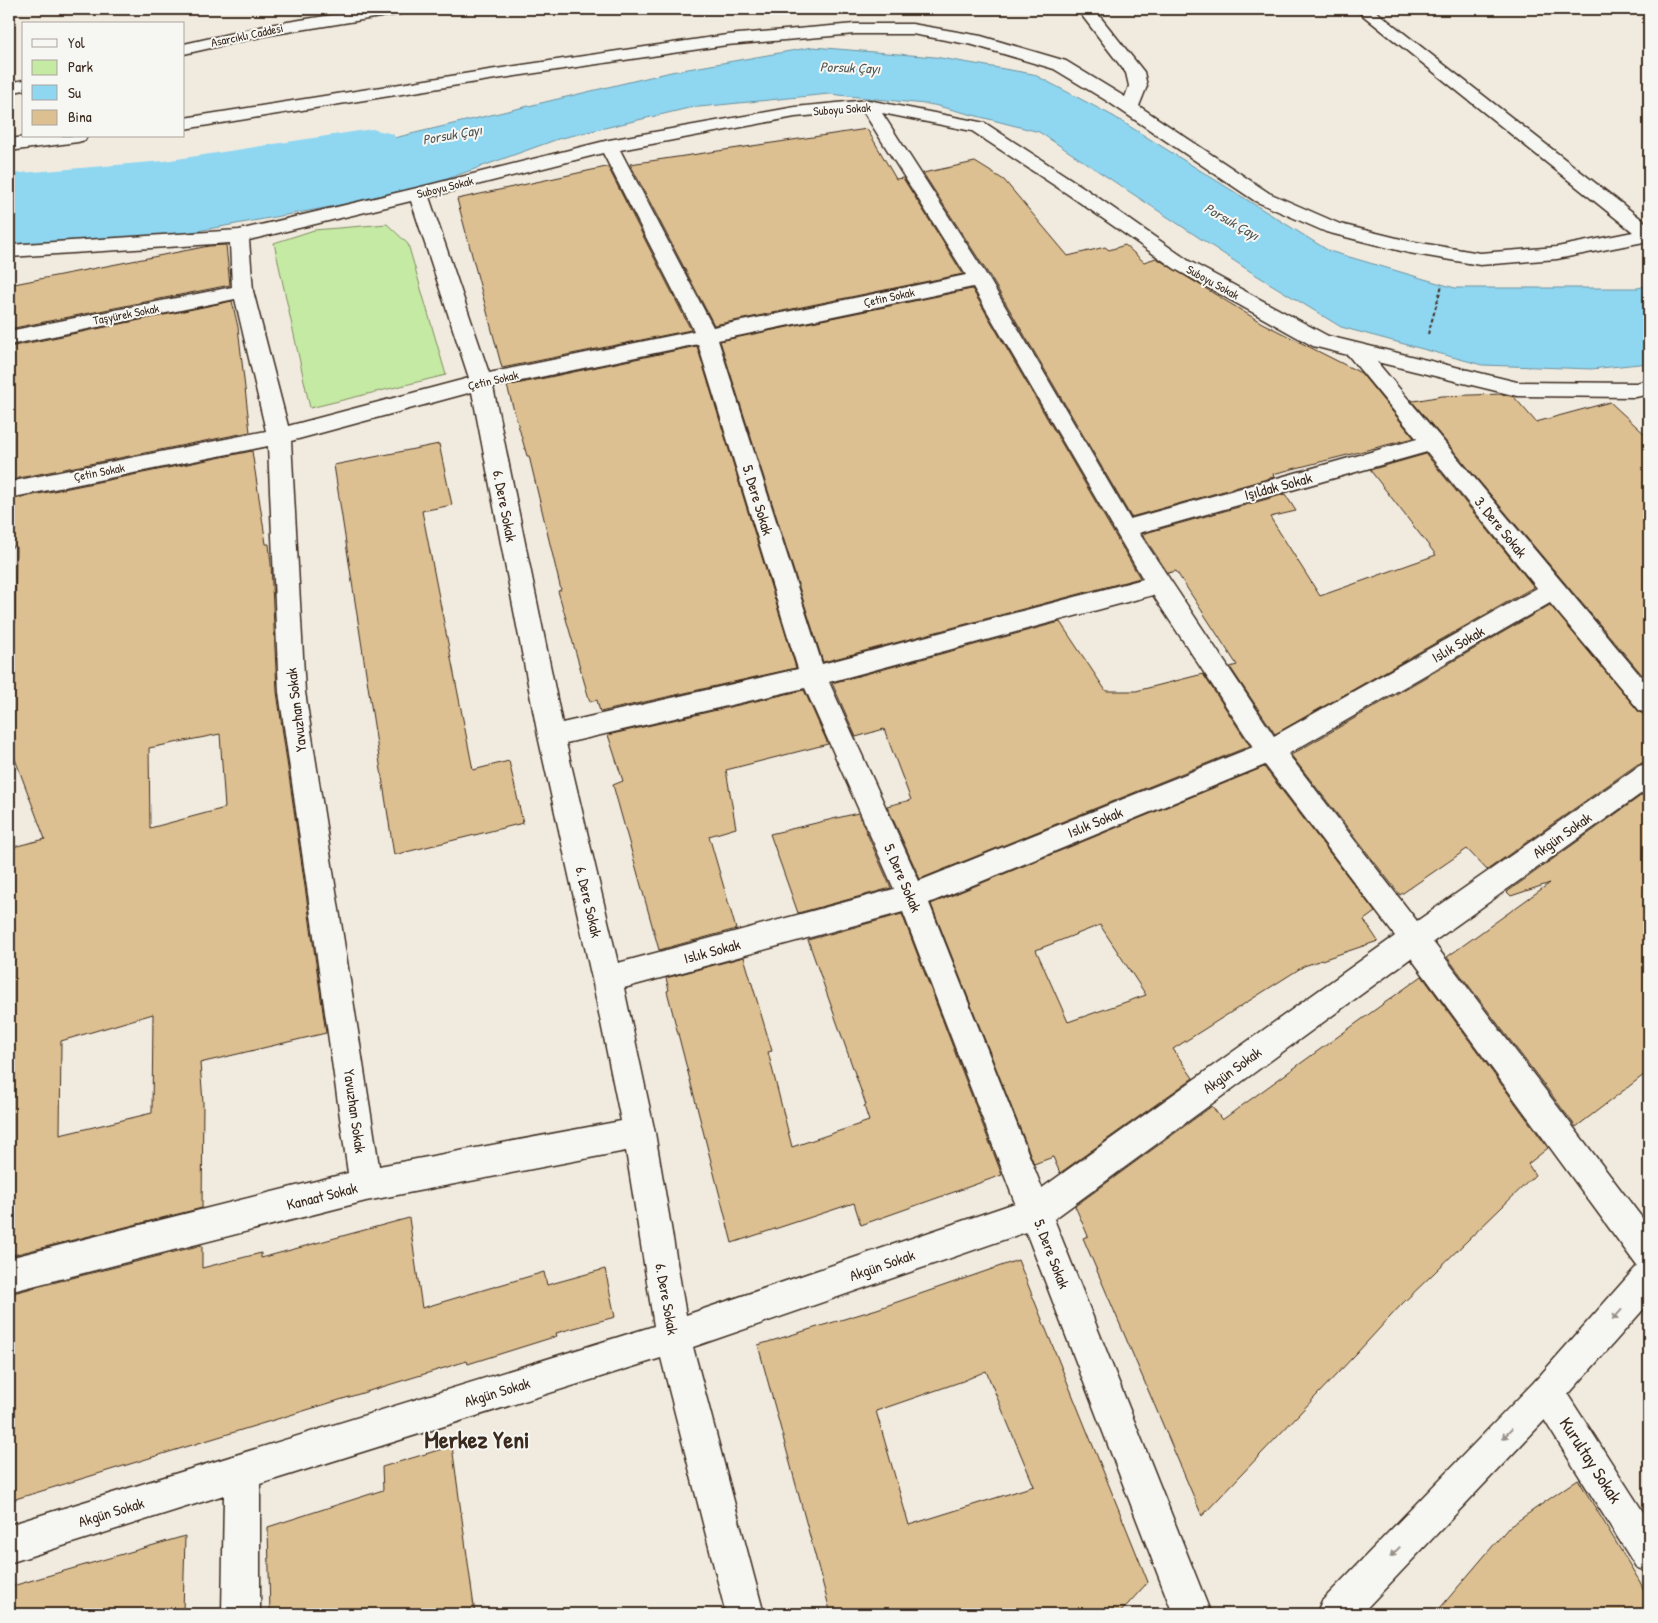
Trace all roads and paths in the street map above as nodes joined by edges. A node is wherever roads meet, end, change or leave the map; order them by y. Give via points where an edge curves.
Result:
1 (399, 9) edge
2 (1085, 9) edge
3 (1363, 9) edge
4 (185, 49) edge
5 (22, 85) edge
6 (9, 88) edge
7 (868, 105) junction
8 (1129, 108) junction
9 (185, 124) edge
10 (63, 138) edge
11 (9, 145) edge
12 (609, 146) junction
13 (418, 194) junction
14 (1649, 235) edge
15 (239, 236) junction
16 (9, 251) edge
17 (979, 279) junction
18 (1443, 280) dead end
19 (243, 290) junction
20 (706, 334) junction
21 (1428, 334) dead end
22 (9, 338) edge
23 (1355, 349) junction
24 (480, 382) junction
25 (1645, 393) edge
26 (279, 436) junction
27 (1432, 443) junction
28 (9, 490) edge
29 (1124, 529) junction
30 (1159, 584) junction
31 (1553, 590) junction
32 (813, 676) junction
33 (1649, 704) edge
34 (551, 736) junction
35 (1270, 751) junction
36 (1649, 774) edge
37 (912, 897) junction
38 (1414, 938) junction
39 (607, 979) junction
40 (639, 1133) junction
41 (366, 1185) junction
42 (1036, 1212) junction
43 (1649, 1254) edge
44 (9, 1275) edge
45 (1649, 1278) edge
46 (673, 1337) junction
47 (1547, 1393) junction
48 (242, 1471) junction
49 (1638, 1512) edge
50 (9, 1544) edge
51 (1649, 1554) edge
52 (241, 1614) edge
53 (745, 1614) edge
54 (1192, 1614) edge
55 (1335, 1614) edge

1 - 4 street, Asarcıklı Caddesi via 266,23
2 - 8 street via 1135,72 1138,86
3 - 14 street
5 - 6 street
7 - 12 street, Suboyu Sokak via 794,112
7 - 17 street
7 - 23 street, Suboyu Sokak via 978,126 1182,265 1321,341
8 - 9 street via 1060,65 985,43 912,29 855,29 727,40
8 - 14 street via 1262,197 1333,228 1409,247 1480,259 1557,253
10 - 11 street
12 - 13 street, Suboyu Sokak
12 - 20 street, 5. Dere Sokak
13 - 15 street, Suboyu Sokak
13 - 24 street, 6. Dere Sokak
15 - 16 street, Suboyu Sokak
15 - 19 street, Yavuzhan Sokak
17 - 20 street, Çetin Sokak
17 - 29 street
18 - 21 path
19 - 22 street, Taşyürek Sokak
19 - 26 street, Yavuzhan Sokak
20 - 24 street, Çetin Sokak
20 - 32 street, 5. Dere Sokak
23 - 25 street, Suboyu Sokak via 1517,389
23 - 27 street, 3. Dere Sokak
24 - 26 street, Çetin Sokak
24 - 34 street, 6. Dere Sokak
26 - 28 street, Çetin Sokak
26 - 41 street, Yavuzhan Sokak via 292,692
27 - 29 street, Işıldak Sokak
27 - 31 street, 3. Dere Sokak
29 - 30 street
30 - 32 street
30 - 35 street
31 - 33 street, 3. Dere Sokak
31 - 35 street, Islık Sokak
32 - 34 street
32 - 37 street, 5. Dere Sokak
34 - 39 street, 6. Dere Sokak
35 - 37 street, Islık Sokak
35 - 38 street
36 - 38 street, Akgün Sokak
37 - 39 street, Islık Sokak
37 - 42 street, 5. Dere Sokak
38 - 42 street, Akgün Sokak
38 - 43 street
39 - 40 street, 6. Dere Sokak
40 - 41 street, Kanaat Sokak
40 - 46 street, 6. Dere Sokak
41 - 44 street, Kanaat Sokak
42 - 46 street, Akgün Sokak
42 - 54 street, 5. Dere Sokak
45 -> 47 street
46 - 48 street, Akgün Sokak
46 - 53 street, 6. Dere Sokak
47 - 49 street, Kurultay Sokak
47 -> 55 street
48 - 50 street, Akgün Sokak
48 - 52 street
49 - 51 street, Kurultay Sokak

